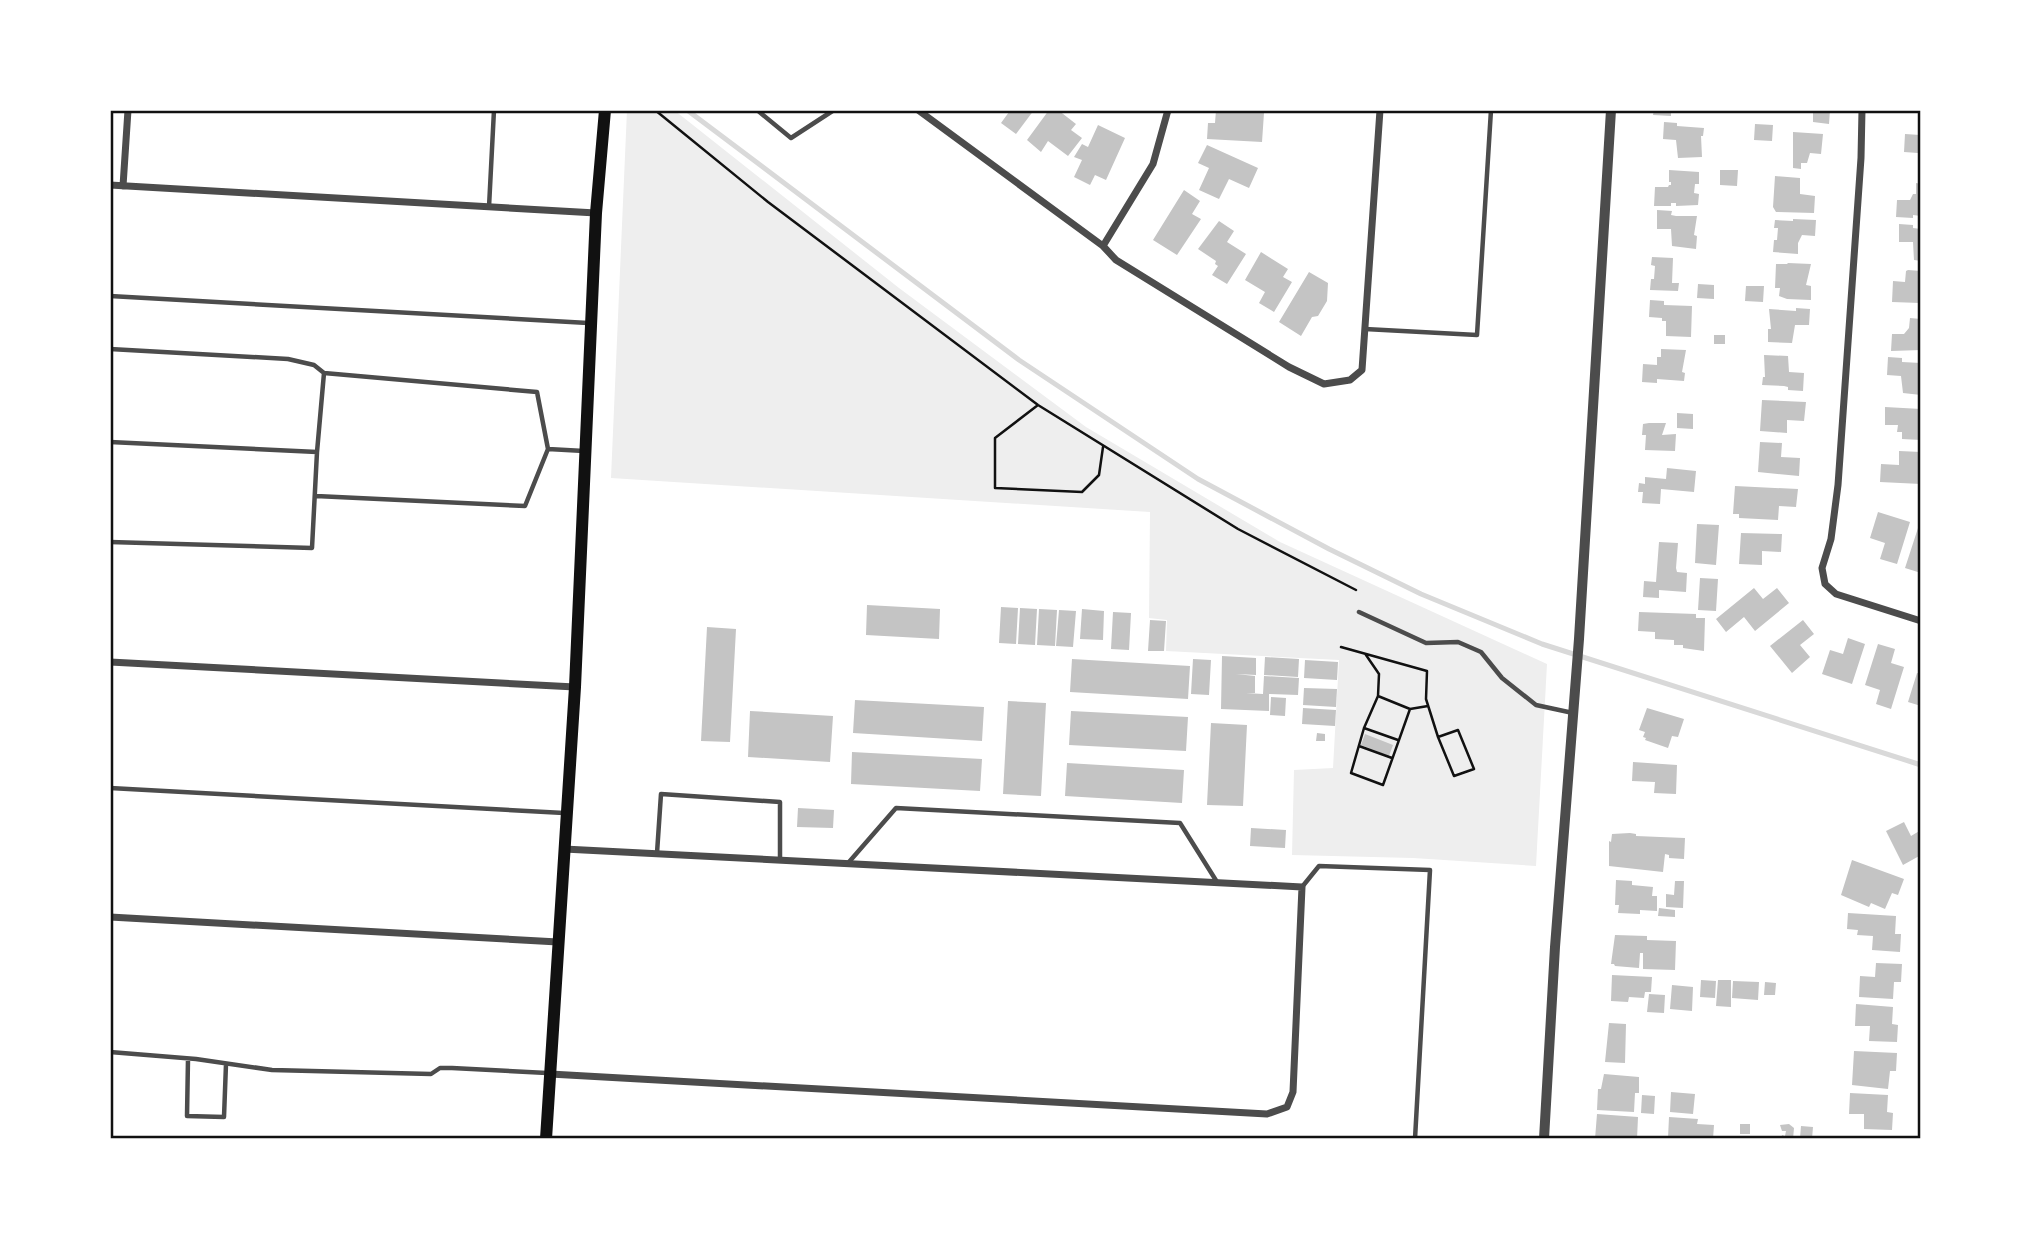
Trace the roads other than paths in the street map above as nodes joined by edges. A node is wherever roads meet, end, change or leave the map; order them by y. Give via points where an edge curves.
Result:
1 (128, 110) edge
2 (494, 110) edge
3 (604, 110) edge
4 (757, 110) edge
5 (834, 110) edge
6 (918, 110) edge
7 (1168, 110) edge
8 (1380, 110) edge
9 (1491, 110) edge
10 (1611, 110) edge
11 (1861, 110) edge
12 (110, 185) edge
13 (123, 186) junction
14 (489, 207) junction
15 (596, 213) junction
16 (1103, 246) junction
17 (110, 296) edge
18 (591, 323) junction
19 (1365, 329) junction
20 (110, 349) edge
21 (324, 373) junction
22 (110, 442) edge
23 (548, 449) junction
24 (585, 451) junction
25 (317, 452) junction
26 (316, 496) junction
27 (110, 542) edge
28 (1359, 612) dead end
29 (1921, 621) edge
30 (110, 663) edge
31 (575, 687) junction
32 (1574, 713) junction
33 (110, 788) edge
34 (566, 813) junction
35 (564, 849) junction
36 (657, 853) junction
37 (780, 860) junction
38 (849, 864) junction
39 (1217, 883) junction
40 (1302, 887) junction
41 (110, 917) edge
42 (558, 942) junction
43 (110, 1052) edge
44 (188, 1059) junction
45 (226, 1064) junction
46 (550, 1074) junction
47 (546, 1139) edge
48 (1415, 1139) edge
49 (1544, 1139) edge

1 - 13 street
2 - 14 lane
3 - 15 main road
4 - 5 lane via 791,138
6 - 16 street
7 - 16 street via 1153,163
8 - 19 street
9 - 19 lane via 1477,335
10 - 32 street
11 - 29 street via 1838,485 1822,568 1825,584 1836,594
12 - 13 street
13 - 14 street
14 - 15 street
15 - 18 main road
16 - 19 street via 1116,260 1324,384 1350,380 1362,370
17 - 18 lane
18 - 24 main road
20 - 21 lane via 288,359 314,365
21 - 23 lane via 537,393
21 - 25 lane
22 - 25 lane
23 - 24 lane
23 - 26 lane via 525,506
24 - 31 main road
25 - 26 lane
26 - 27 lane via 312,548
28 - 32 lane via 1426,643 1458,642 1481,652 1502,678 1536,705
30 - 31 street
31 - 34 main road
32 - 49 street
33 - 34 lane
34 - 35 main road
35 - 36 street
35 - 42 main road
36 - 37 street
36 - 37 lane via 661,794 780,802
37 - 38 street
38 - 39 street
38 - 39 lane via 896,808 1112,819 1180,823
39 - 40 street
40 - 46 street via 1293,1092 1287,1107 1267,1114
40 - 48 lane via 1319,866 1430,870
41 - 42 street
42 - 46 main road
43 - 44 lane
44 - 45 lane
44 - 45 lane via 187,1116 225,1117
45 - 46 lane via 272,1070 431,1074 452,1068
46 - 47 main road

